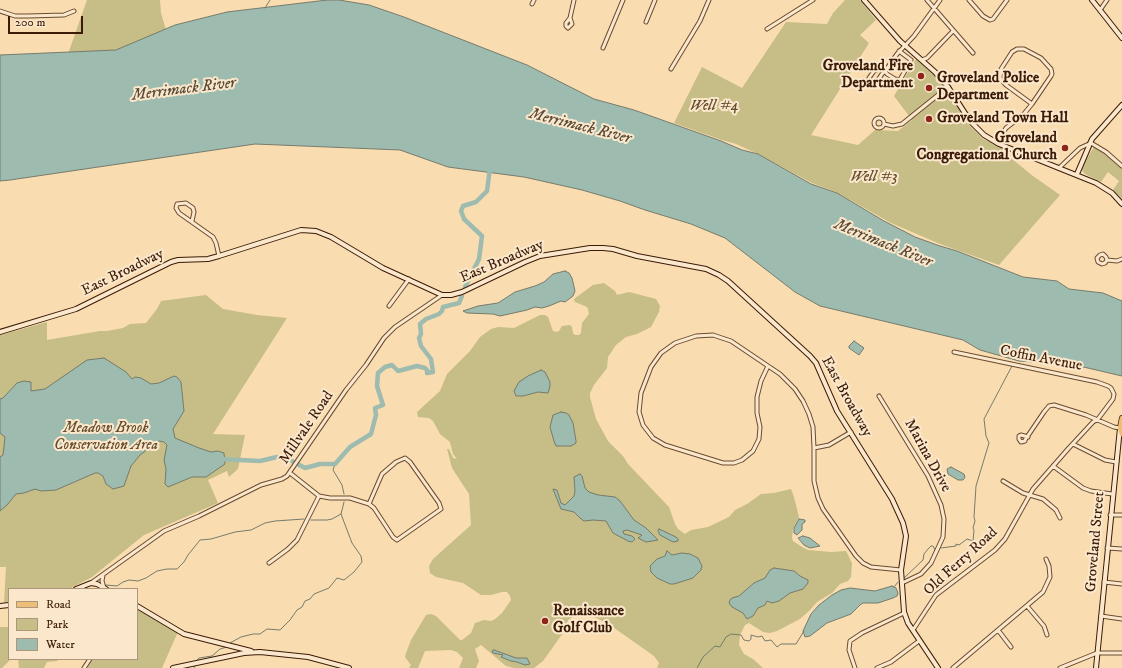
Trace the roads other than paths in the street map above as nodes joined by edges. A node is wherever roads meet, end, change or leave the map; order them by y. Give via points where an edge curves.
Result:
1 (534, 0) edge
2 (574, 0) edge
3 (623, 0) edge
4 (655, 0) edge
5 (709, 0) edge
6 (813, 0) edge
7 (864, 0) edge
8 (927, 0) edge
9 (940, 0) edge
10 (969, 0) edge
11 (1007, 0) edge
12 (1092, 0) edge
13 (1108, 0) edge
14 (532, 4) dead end
15 (934, 8) junction
16 (1100, 10) junction
17 (0, 11) edge
18 (74, 11) dead end
19 (570, 18) dead end
20 (646, 22) dead end
21 (767, 29) dead end
22 (953, 31) junction
23 (1122, 38) edge
24 (905, 46) junction
25 (603, 48) dead end
26 (900, 51) junction
27 (973, 53) dead end
28 (922, 60) junction
29 (671, 70) dead end
30 (885, 71) junction
31 (948, 87) junction
32 (1032, 104) junction
33 (1122, 105) edge
34 (884, 124) dead end
35 (997, 143) junction
36 (1091, 143) junction
37 (1122, 166) edge
38 (1059, 168) junction
39 (1077, 174) junction
40 (1122, 204) edge
41 (192, 221) junction
42 (219, 256) junction
43 (1122, 259) edge
44 (1107, 260) dead end
45 (409, 279) junction
46 (442, 295) junction
47 (389, 306) dead end
48 (0, 332) edge
49 (954, 352) dead end
50 (768, 366) junction
51 (880, 396) dead end
52 (1113, 399) joint
53 (1122, 418) edge
54 (1098, 419) junction
55 (1120, 428) junction
56 (851, 432) junction
57 (1122, 434) edge
58 (1028, 437) dead end
59 (1073, 444) junction
60 (814, 448) junction
61 (1116, 462) junction
62 (1053, 466) junction
63 (290, 473) junction
64 (1002, 481) dead end
65 (1030, 494) junction
66 (1112, 494) junction
67 (319, 496) junction
68 (369, 504) junction
69 (1110, 514) junction
70 (1122, 515) edge
71 (1060, 518) dead end
72 (1107, 548) junction
73 (1122, 549) edge
74 (1046, 559) dead end
75 (269, 563) dead end
76 (901, 570) junction
77 (103, 575) junction
78 (1104, 582) junction
79 (91, 583) junction
80 (902, 583) junction
81 (1122, 584) edge
82 (78, 588) edge
83 (105, 588) edge
84 (1027, 606) junction
85 (138, 607) edge
86 (904, 613) junction
87 (1101, 616) junction
88 (1122, 618) edge
89 (913, 630) junction
90 (998, 630) junction
91 (1047, 636) dead end
92 (919, 641) junction
93 (1011, 647) dead end
94 (255, 652) junction
95 (1097, 653) junction
96 (1122, 653) edge
97 (173, 668) edge
98 (349, 668) edge
99 (855, 668) edge
100 (877, 668) edge
101 (938, 668) edge
102 (953, 668) edge
103 (1060, 668) edge
104 (1096, 668) edge

1 - 14 street
2 - 19 street
3 - 25 street
4 - 20 street
5 - 29 street via 701,19
6 - 21 street
7 - 24 street
8 - 15 street
9 - 15 street
10 - 11 street via 990,20 994,19
12 - 16 street
13 - 16 street
15 - 22 street
15 - 24 street
16 - 23 street
17 - 18 street via 15,16 28,16 64,15
22 - 27 street
22 - 28 street
24 - 26 street
24 - 28 street
26 - 30 street
26 - 30 street via 911,60 901,78 892,78
28 - 31 street
30 - 30 street via 876,83 870,82 869,78 874,71
31 - 34 street via 900,126
31 - 35 street via 975,128
32 - 32 street via 1051,76 1051,69 1041,58 1017,48 1003,64 1000,78
32 - 35 street via 1006,128
33 - 36 street
35 - 38 street
36 - 37 street
36 - 38 street via 1080,148
36 - 39 street
38 - 39 street
39 - 40 street via 1106,188
41 - 41 street via 179,213 177,204 186,203 193,208
41 - 42 street via 213,237
42 - 45 street, East Broadway via 292,232 310,230 331,237 383,268
42 - 48 street, East Broadway via 171,262 76,309
43 - 44 street
45 - 46 street, East Broadway
45 - 47 street
46 - 56 street, East Broadway via 462,292 540,256 590,248 608,248 706,269 728,281 814,360 837,411
46 - 63 street, Millvale Road via 387,334
49 - 52 street, Coffin Avenue via 1098,382 1111,388
50 - 50 street via 721,337 700,335 675,343 658,356 649,372 639,402 643,425 653,438 664,445 723,463 742,460 753,451 759,438 757,397
50 - 60 street via 790,384 803,401 811,420
51 - 80 street, Marina Drive via 928,476 941,505 944,520 944,537 932,563 921,574
52 - 54 street, Old Ferry Road
53 - 55 main road, Groveland Street
54 - 55 street
54 - 58 street via 1054,404 1044,412
54 - 59 street, Old Ferry Road
55 - 57 main road
55 - 61 street, Groveland Street
56 - 60 street via 827,446
56 - 76 street, East Broadway via 892,498 903,523 906,536
59 - 61 street via 1106,460
59 - 62 street, Old Ferry Road
60 - 76 street via 814,481 818,498 856,556 871,567
61 - 66 street, Groveland Street
62 - 65 street, Old Ferry Road
62 - 66 street via 1083,488
63 - 67 street
63 - 77 street, Millvale Road via 285,478 261,485 164,531
64 - 65 street via 1023,493
65 - 71 street via 1043,499 1056,510
65 - 89 street, Old Ferry Road via 1005,539 995,550 936,594
66 - 69 street, Groveland Street
67 - 68 street via 350,498
67 - 75 street via 297,540
68 - 68 street via 382,474 405,458 441,509 397,540
69 - 70 street
69 - 72 street, Groveland Street
72 - 73 street
72 - 78 street, Groveland Street
74 - 84 street via 1050,574 1047,585
76 - 80 street, East Broadway
77 - 79 street, Millvale Road
77 - 83 street
78 - 81 street
78 - 87 street, Groveland Street
79 - 82 street
79 - 83 street
80 - 86 street, East Broadway
84 - 90 street
84 - 91 street via 1044,626
85 - 94 street via 184,634
86 - 89 street, East Broadway
86 - 99 street via 850,641 848,650
87 - 88 street
87 - 95 street, Groveland Street
89 - 92 street, East Broadway
90 - 93 street
90 - 102 street
92 - 100 street via 891,662
92 - 101 street, East Broadway
94 - 97 street
94 - 98 street via 308,657
95 - 96 street
95 - 103 street
95 - 104 street, Groveland Street

